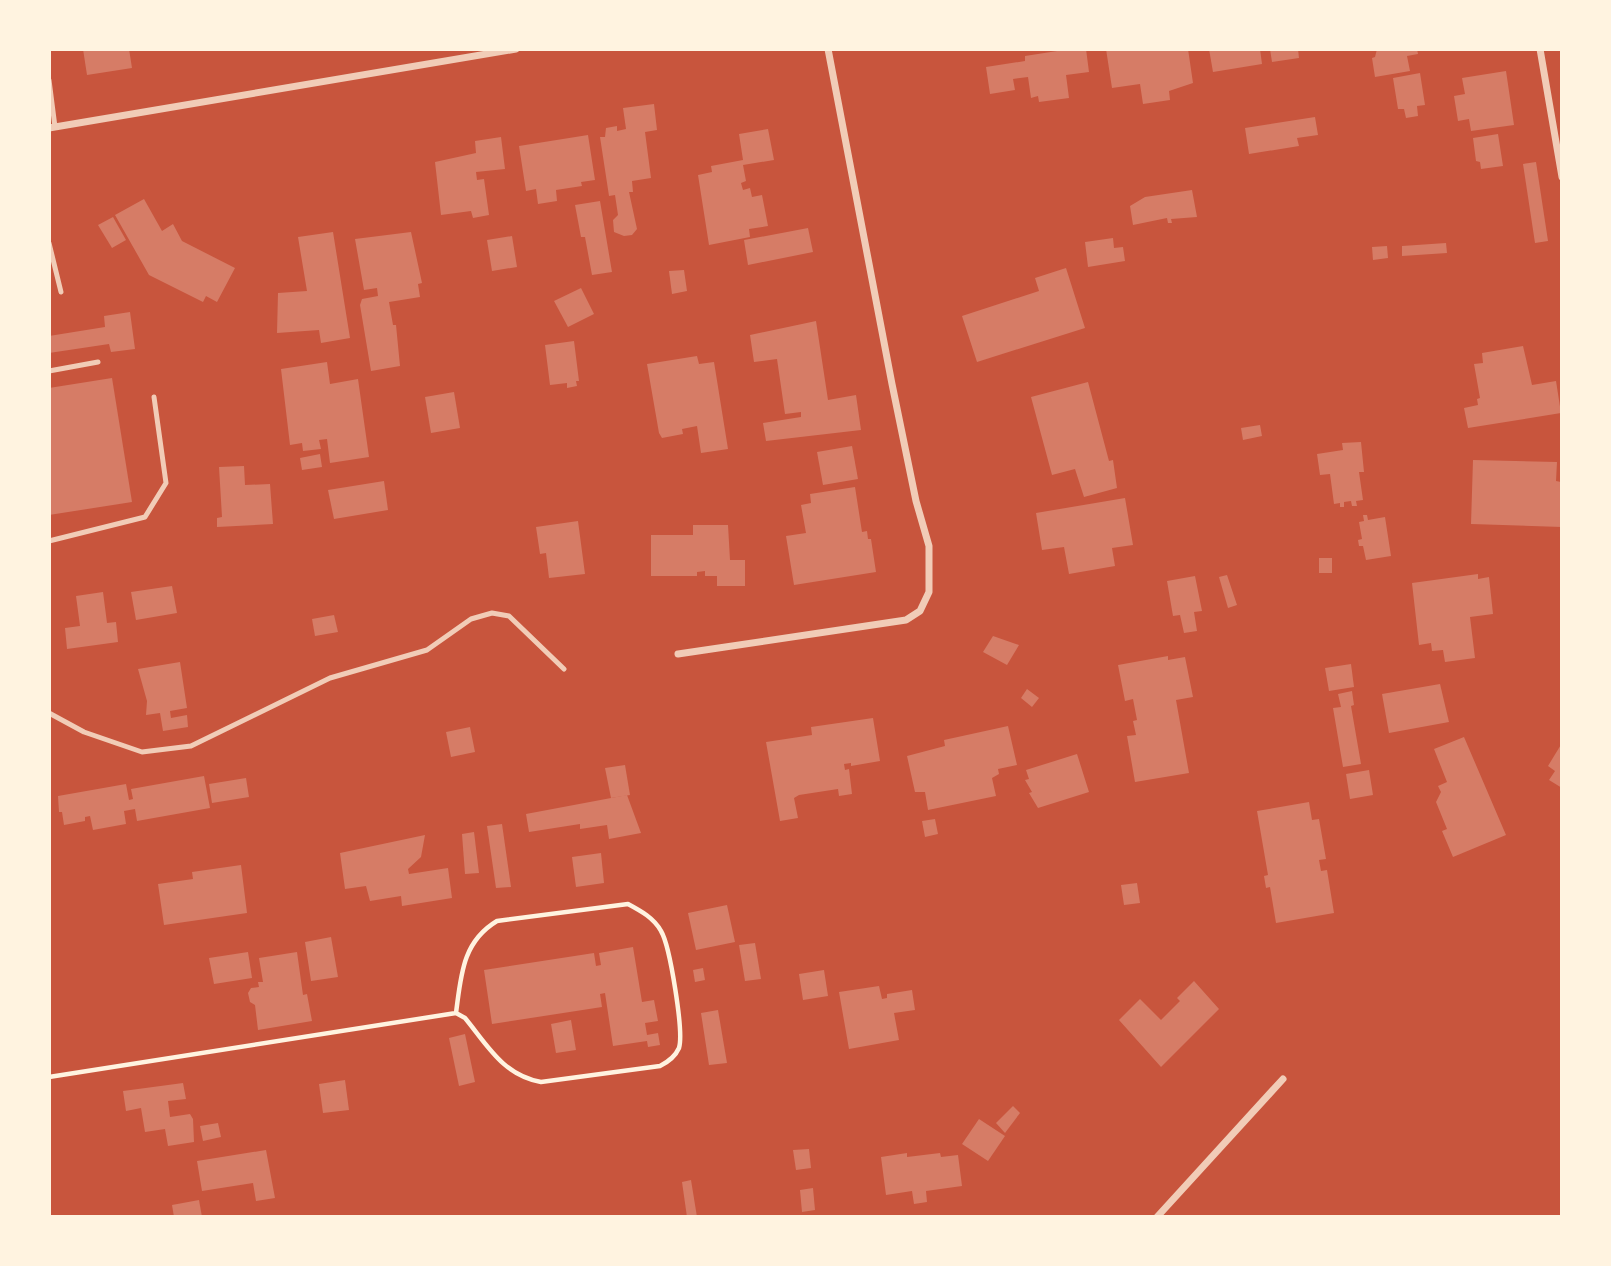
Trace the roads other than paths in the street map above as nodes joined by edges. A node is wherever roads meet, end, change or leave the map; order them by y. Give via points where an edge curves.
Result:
1 (516, 49) edge
2 (828, 49) edge
3 (1541, 49) edge
4 (49, 80) edge
5 (52, 128) edge
6 (1562, 177) edge
7 (49, 243) edge
8 (61, 292) dead end
9 (98, 362) dead end
10 (49, 371) edge
11 (154, 397) dead end
12 (49, 541) edge
13 (678, 654) dead end
14 (564, 669) dead end
15 (49, 713) edge
16 (1283, 1079) dead end
17 (1157, 1217) edge

1 - 5 street
2 - 13 street via 900,423 929,546 929,592 920,611 906,620
3 - 6 street
4 - 5 lane
7 - 8 lane
9 - 10 lane
11 - 12 lane via 166,483 145,517
14 - 15 lane via 509,616 492,613 471,619 427,650 330,678 191,746 142,752 84,732
16 - 17 street

